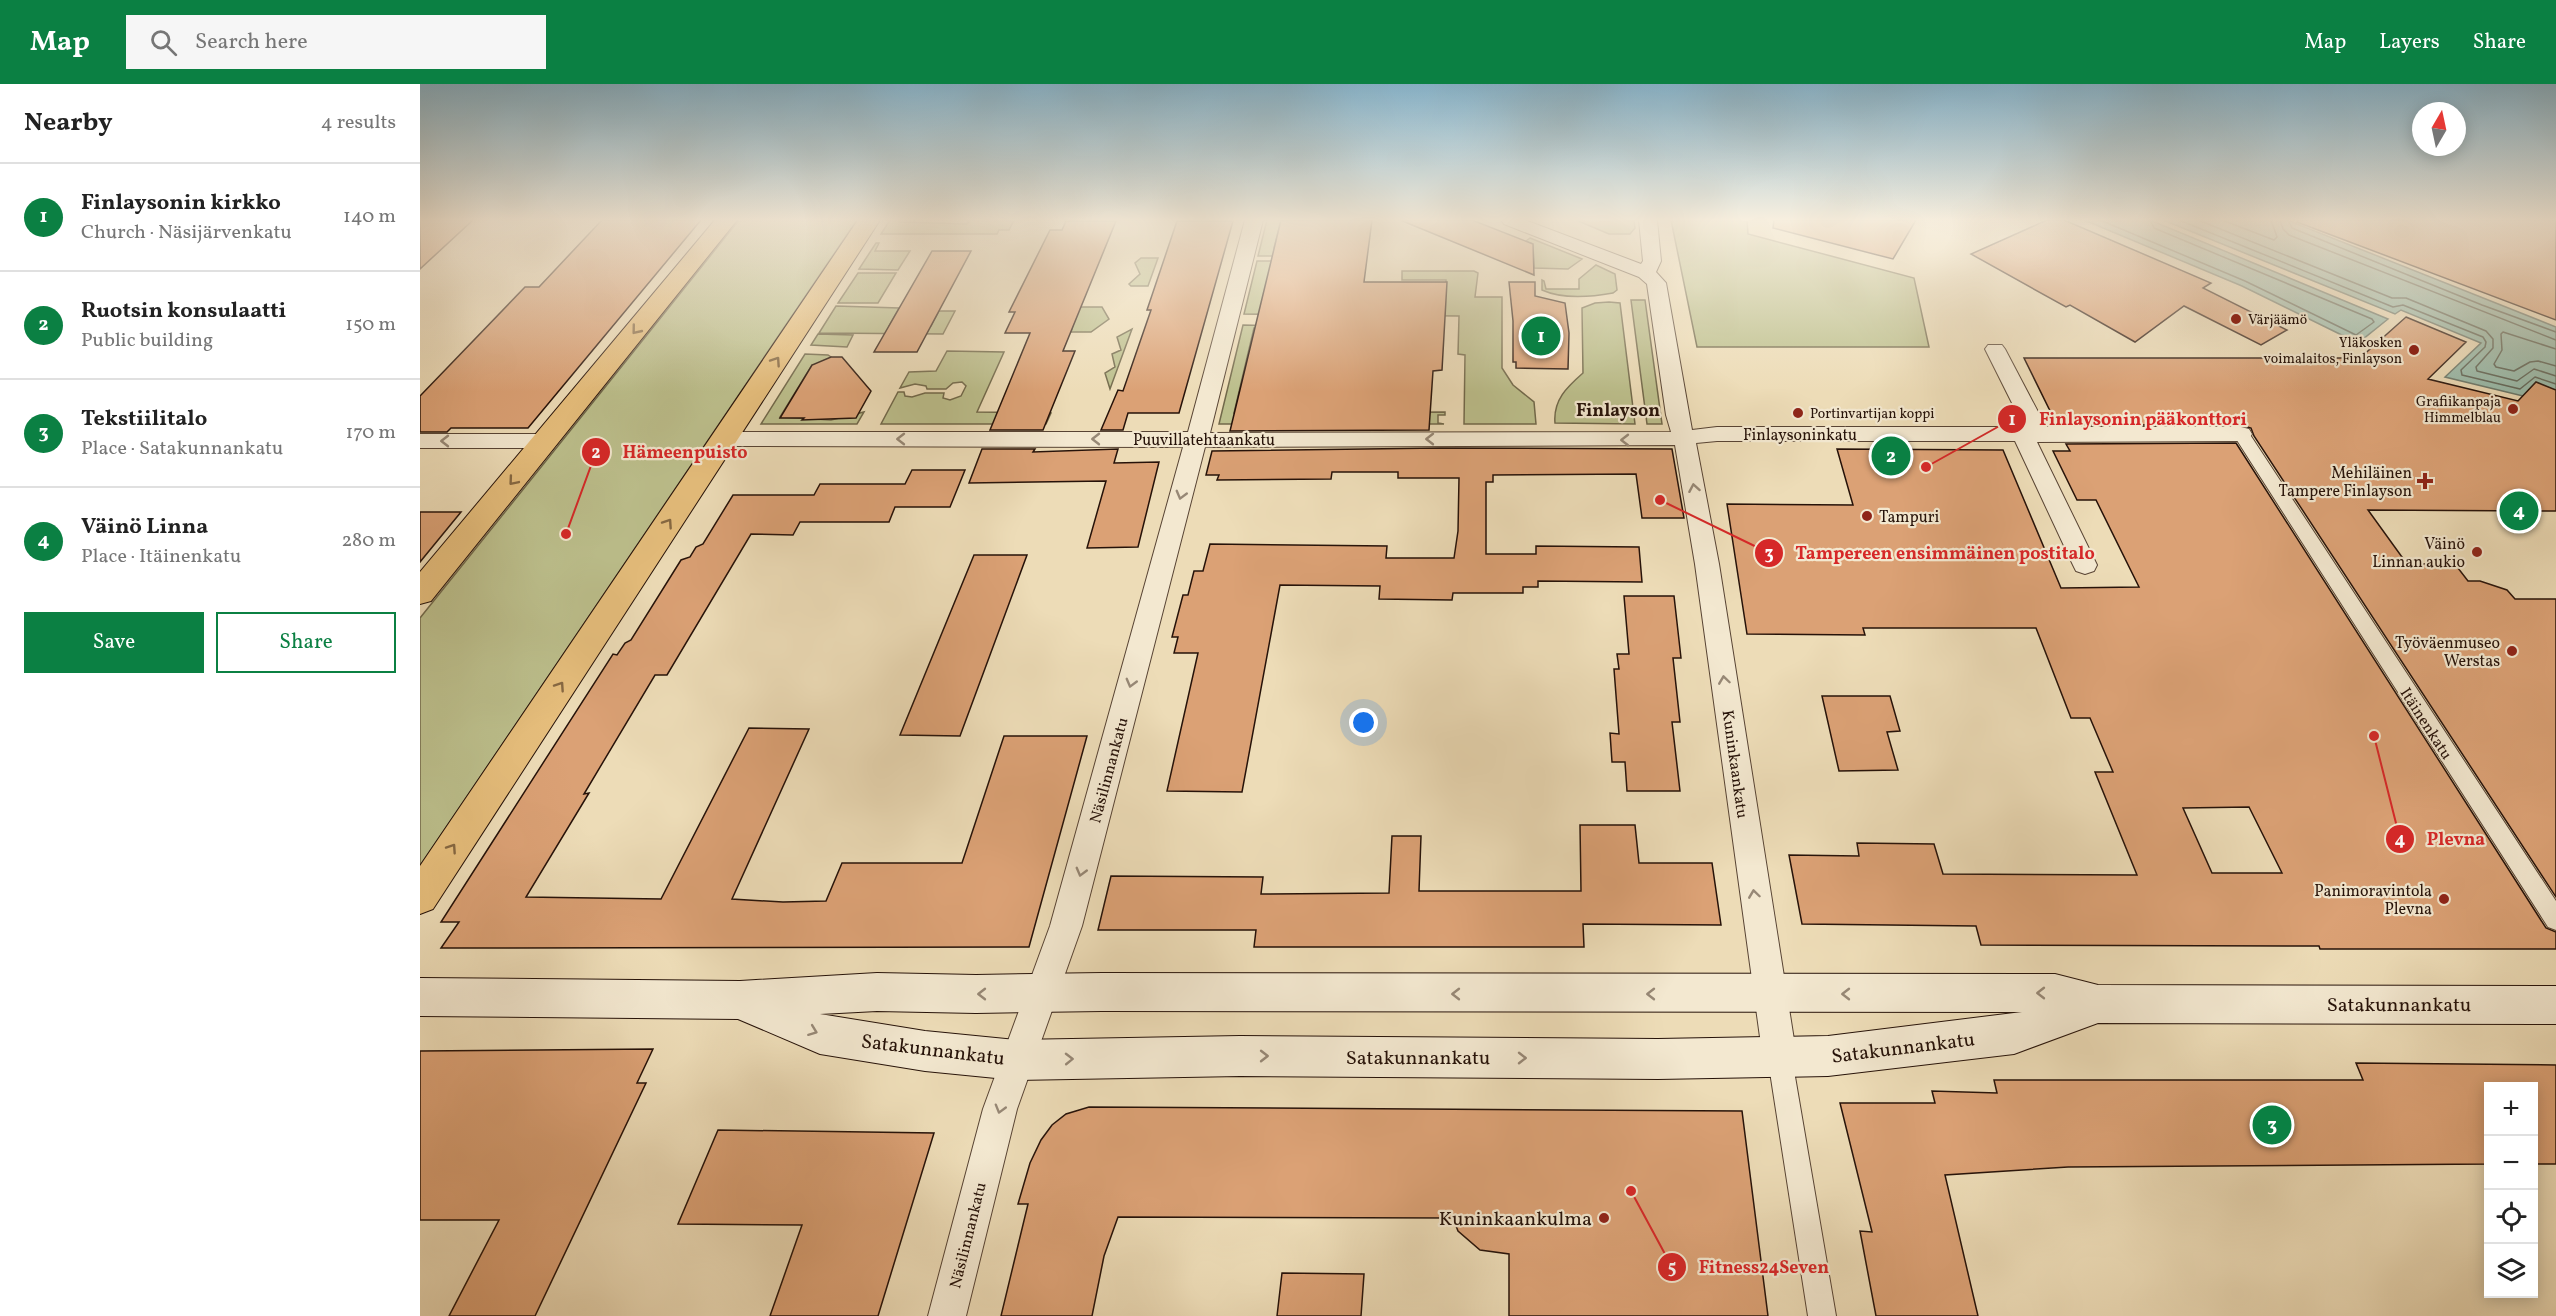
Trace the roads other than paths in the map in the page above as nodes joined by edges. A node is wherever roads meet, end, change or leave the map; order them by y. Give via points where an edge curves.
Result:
1 (679, 277) edge
2 (830, 277) edge
3 (1239, 277) edge
4 (1650, 277) edge
5 (1995, 349) dead end
6 (2241, 434) joint
7 (2031, 435) junction
8 (1683, 437) junction
9 (1196, 438) junction
10 (724, 439) junction
11 (420, 441) edge
12 (546, 441) junction
13 (2085, 565) dead end
14 (420, 593) edge
15 (420, 897) edge
16 (2556, 920) edge
17 (1041, 994) junction
18 (1769, 994) junction
19 (420, 997) edge
20 (740, 1000) junction
21 (2098, 1004) junction
22 (2556, 1005) edge
23 (1780, 1059) junction
24 (1016, 1060) junction
25 (947, 1316) edge
26 (1822, 1316) edge

1 -> 12 main road
10 -> 2 main road
3 - 9 street, Näsilinnankatu
4 - 8 street, Kuninkaankatu via 1656,283
5 - 7 street via 2032,418
6 - 7 street, Finlaysoninkatu
6 - 16 street, Itäinenkatu
7 - 8 street, Finlaysoninkatu
7 - 13 street
8 -> 9 street, Puuvillatehtaankatu
18 -> 8 street, Kuninkaankatu via 1707,564
9 -> 10 street, Puuvillatehtaankatu
9 -> 17 street, Näsilinnankatu via 1066,926
15 -> 10 main road
12 -> 11 street
12 -> 14 main road
18 -> 17 main road, Satakunnankatu
17 -> 20 main road, Satakunnankatu via 877,992
17 - 24 street, Näsilinnankatu
21 -> 18 main road, Satakunnankatu via 2055,993
18 - 23 street, Kuninkaankatu
19 - 20 main road, Satakunnankatu
20 -> 24 main road, Satakunnankatu via 820,1034 925,1051
21 - 22 main road, Satakunnankatu
21 - 23 main road, Satakunnankatu via 2014,1034
24 -> 23 main road, Satakunnankatu via 1240,1056
23 - 26 street, Kuninkaankatu
24 -> 25 street, Näsilinnankatu

